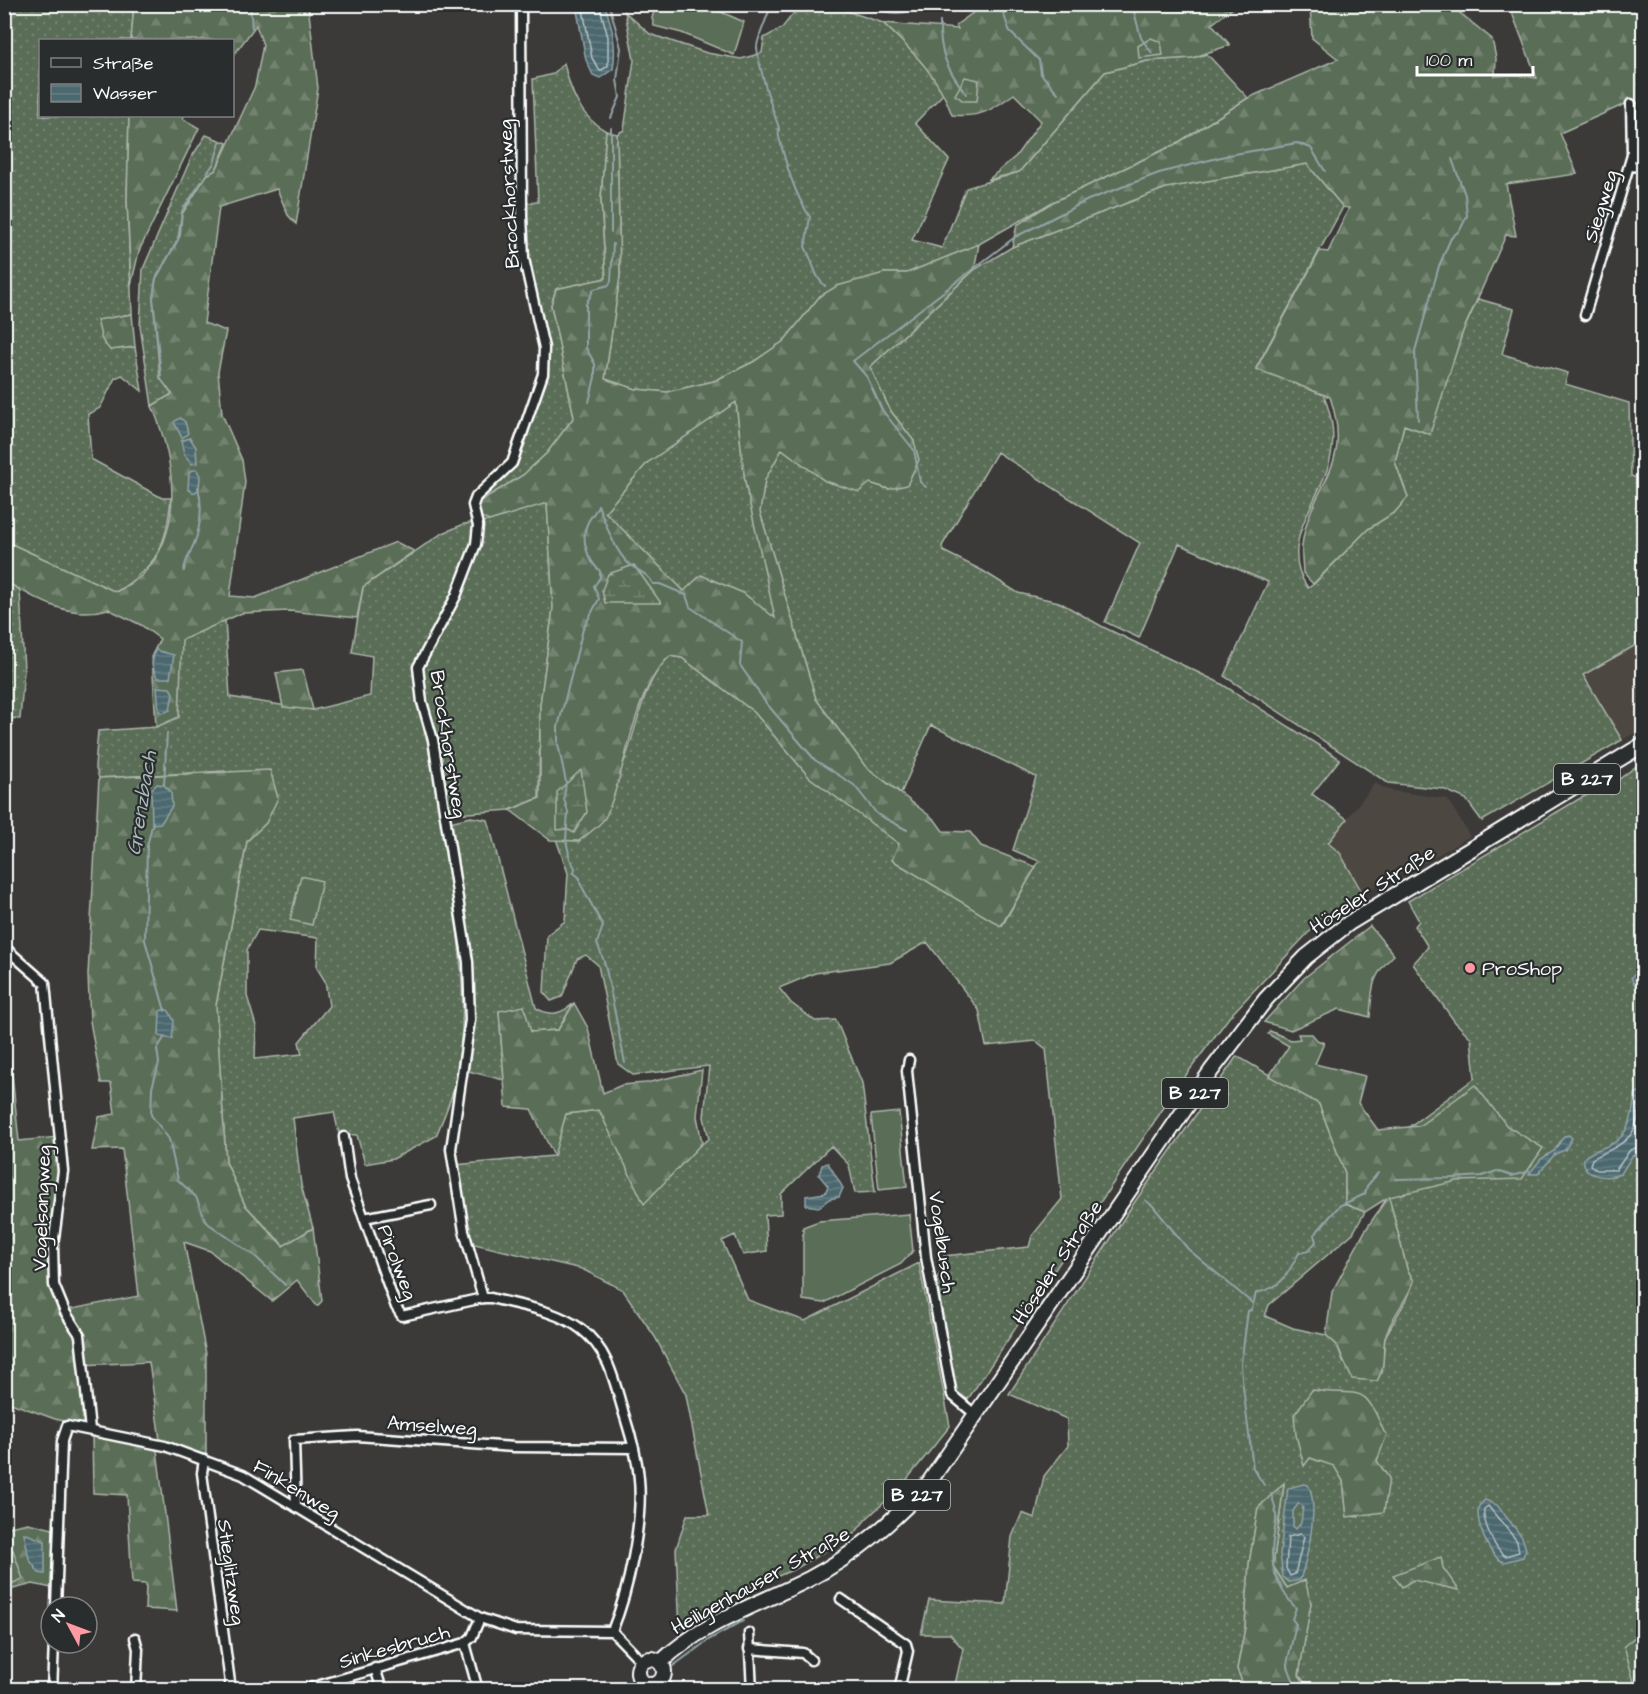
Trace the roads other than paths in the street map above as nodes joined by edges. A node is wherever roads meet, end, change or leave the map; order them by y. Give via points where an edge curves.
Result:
1 (521, 4) edge
2 (1631, 104) dead end
3 (1629, 166) junction
4 (1644, 167) edge
5 (1585, 315) dead end
6 (1644, 744) edge
7 (4, 946) edge
8 (909, 1060) dead end
9 (344, 1137) dead end
10 (430, 1205) dead end
11 (364, 1218) junction
12 (483, 1298) junction
13 (1012, 1363) joint
14 (976, 1416) junction
15 (90, 1430) junction
16 (634, 1448) junction
17 (204, 1460) junction
18 (296, 1507) junction
19 (56, 1595) edge
20 (841, 1599) dead end
21 (480, 1618) junction
22 (612, 1631) junction
23 (749, 1633) dead end
24 (135, 1638) dead end
25 (465, 1643) junction
26 (749, 1649) junction
27 (53, 1655) edge
28 (811, 1660) dead end
29 (642, 1662) junction
30 (661, 1662) junction
31 (375, 1668) junction
32 (638, 1685) edge
33 (665, 1685) edge
34 (52, 1689) edge
35 (136, 1689) edge
36 (231, 1689) edge
37 (303, 1689) edge
38 (382, 1689) edge
39 (478, 1689) edge
40 (752, 1689) edge
41 (899, 1689) edge

1 - 12 street, Brockhorstweg via 522,216 525,259 544,348 543,374 512,462 476,497 476,544 456,596 418,667 468,962 468,1037 450,1138 464,1231
2 - 3 street, Siegweg
3 - 4 street
3 - 5 street, Siegweg
6 - 13 main road, Höseler Straße / B 227 via 1386,899 1306,957 1227,1047
7 - 15 street, Vogelsangweg via 45,983 63,1171 53,1246 54,1285 80,1335
8 - 14 street, Vogelbusch via 926,1257 952,1395
9 - 11 street, Pirolweg via 350,1179
10 - 11 street, Pirolweg
11 - 12 street, Pirolweg via 402,1316
12 - 16 street via 557,1316 581,1329 611,1367
13 - 14 main road, Heiligenhauser Straße / B 227
14 - 30 main road, Heiligenhauser Straße / B 227 via 928,1484 868,1541 810,1578 724,1618
15 - 17 street, Finkenweg via 165,1446
15 - 19 street, Finkenweg via 67,1426 62,1441
16 - 18 street, Amselweg via 514,1447 357,1436 294,1440
16 - 22 street via 640,1504 634,1546
17 - 18 street, Finkenweg via 243,1475
17 - 36 street, Stieglitzweg via 202,1473
18 - 21 street, Finkenweg
20 - 41 street via 906,1644 908,1651
21 - 22 street, Finkenweg via 516,1630
21 - 25 street, Sinkesbruch
22 - 29 street
23 - 26 street
24 - 35 street
25 - 31 street, Sinkesbruch
25 - 39 street
26 - 28 street via 803,1653
26 - 40 street
27 - 34 street
29 - 30 main road
29 - 32 main road
30 - 33 main road
31 - 37 street, Sinkesbruch
31 - 38 street
32 - 33 main road

